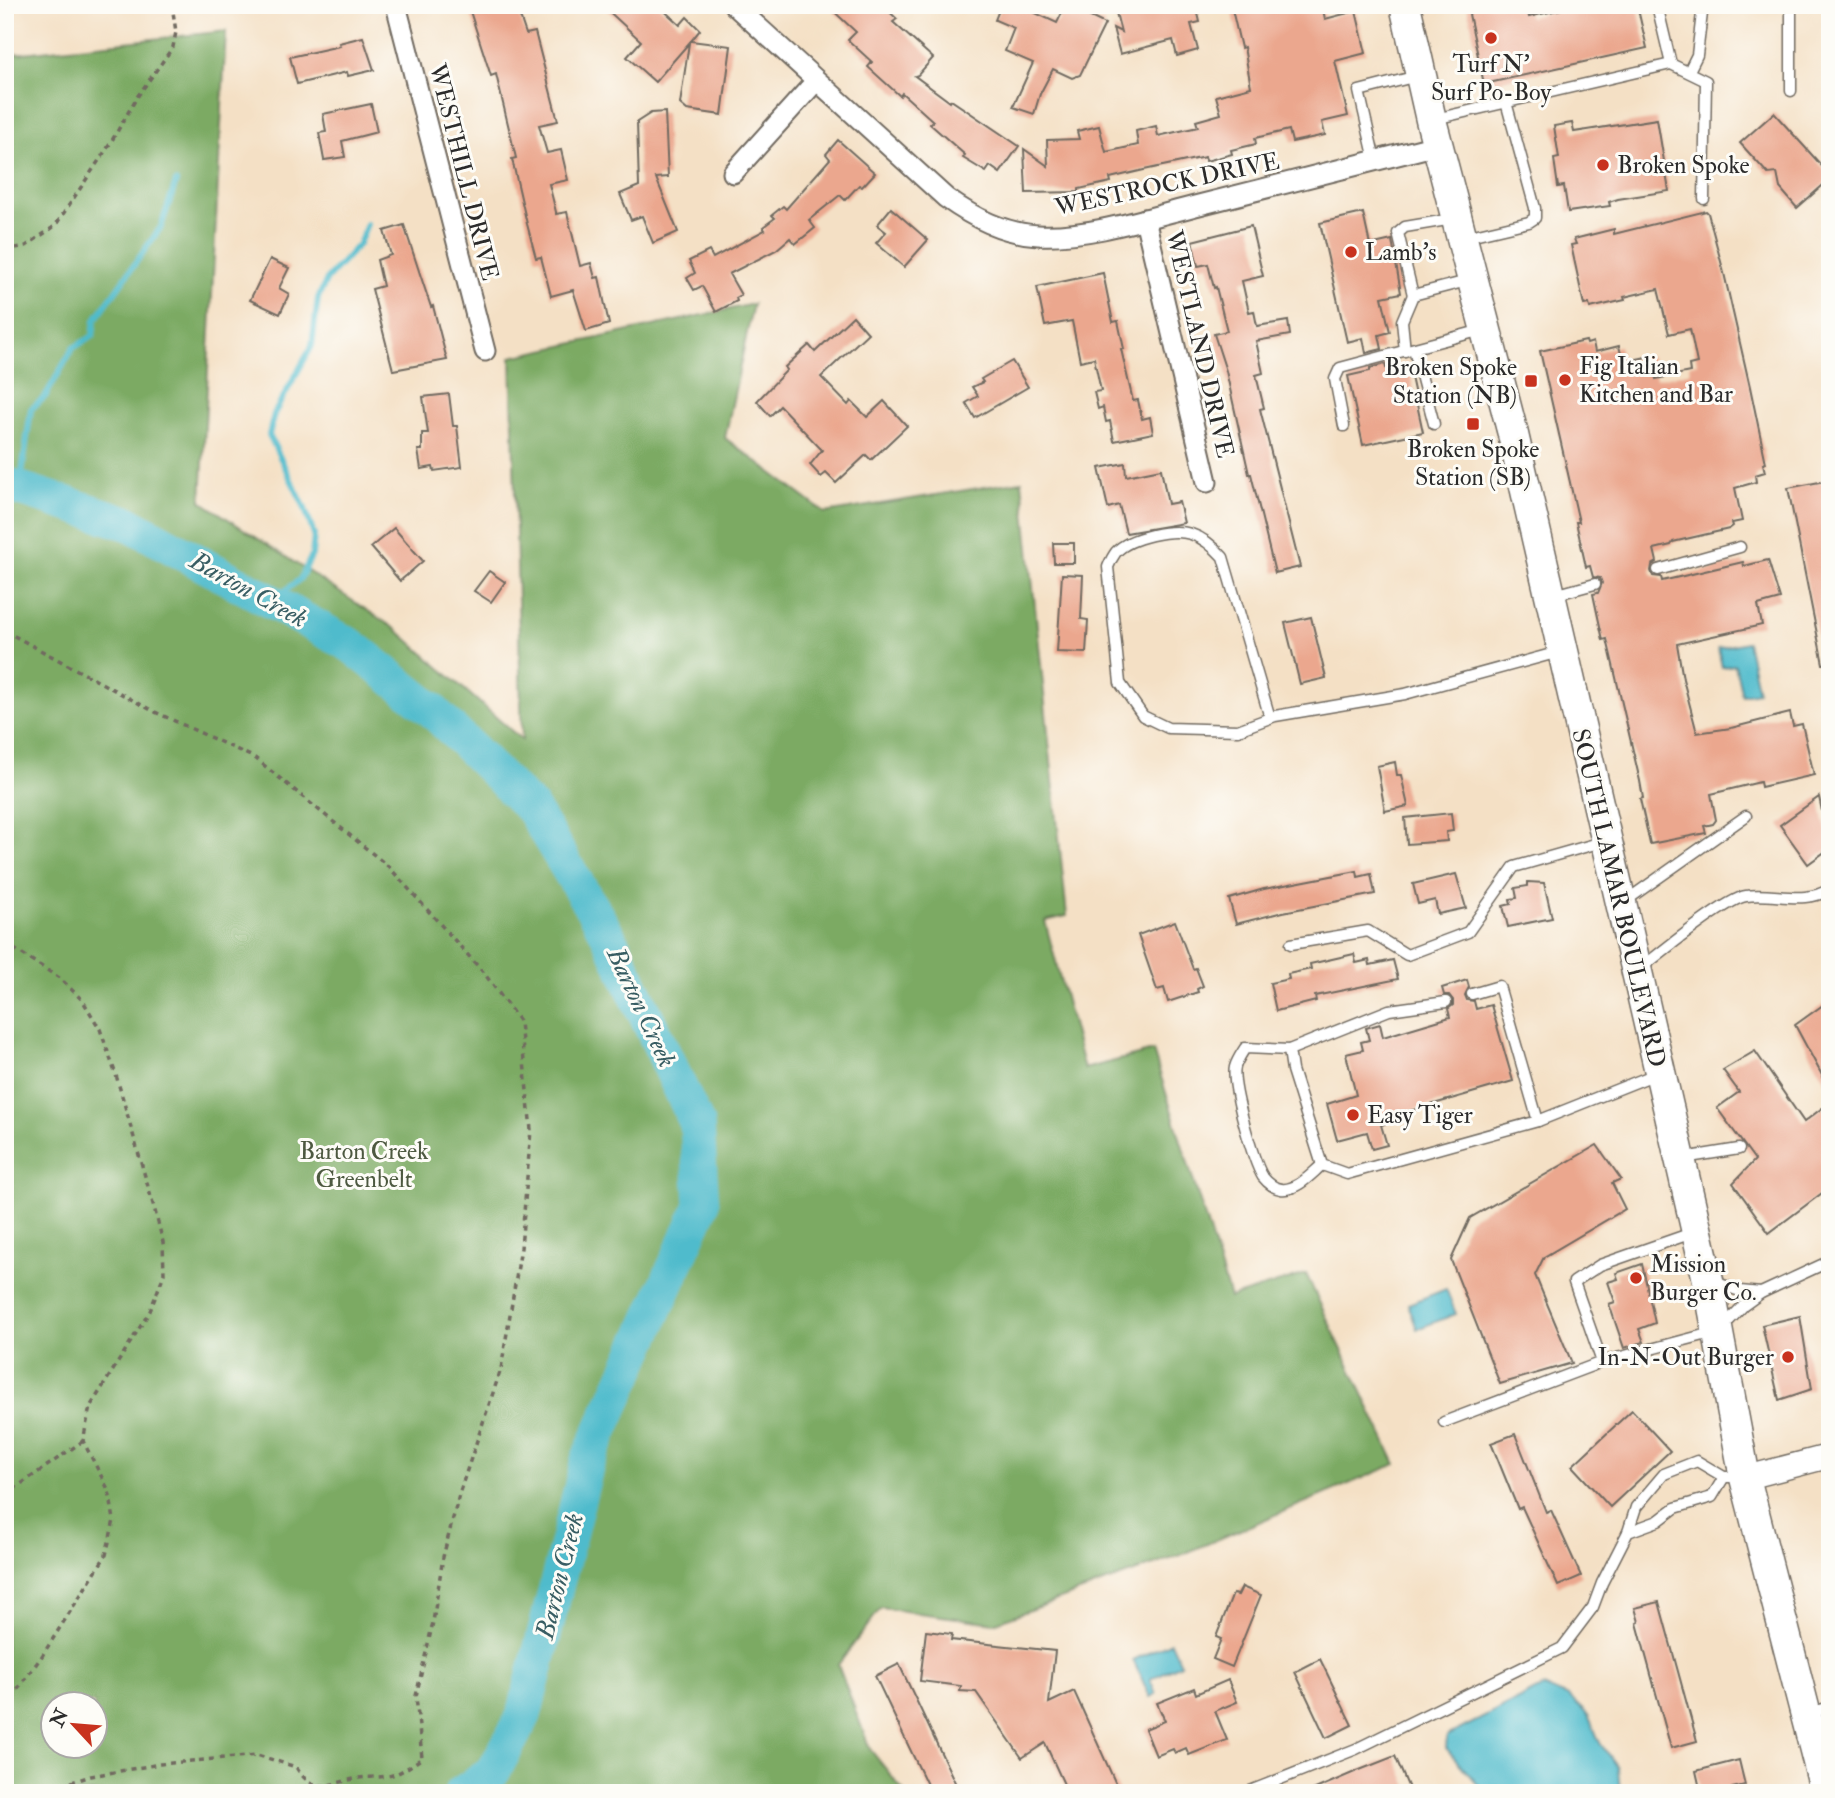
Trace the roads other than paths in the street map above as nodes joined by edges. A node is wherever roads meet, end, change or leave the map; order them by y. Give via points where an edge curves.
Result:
1 (396, 5) edge
2 (734, 5) edge
3 (1405, 5) edge
4 (1657, 5) edge
5 (1703, 5) edge
6 (1791, 5) edge
7 (1671, 64) junction
8 (1689, 71) junction
9 (1421, 75) junction
10 (816, 81) junction
11 (1791, 91) dead end
12 (1506, 102) junction
13 (1434, 132) junction
14 (1375, 160) junction
15 (733, 173) dead end
16 (1704, 199) dead end
17 (1145, 219) junction
18 (1459, 228) junction
19 (1472, 279) junction
20 (1413, 295) junction
21 (1486, 329) junction
22 (1409, 350) junction
23 (485, 351) dead end
24 (1343, 425) dead end
25 (1434, 425) dead end
26 (1207, 482) dead end
27 (1740, 547) dead end
28 (1658, 570) dead end
29 (1595, 584) dead end
30 (1550, 596) junction
31 (1563, 651) junction
32 (1270, 718) junction
33 (1746, 817) dead end
34 (1606, 841) junction
35 (1830, 888) edge
36 (1621, 904) junction
37 (1291, 944) dead end
38 (1636, 972) junction
39 (1472, 994) dead end
40 (1446, 1002) dead end
41 (1289, 1050) junction
42 (1659, 1073) junction
43 (1538, 1121) junction
44 (1739, 1149) dead end
45 (1679, 1158) junction
46 (1322, 1165) junction
47 (1696, 1232) junction
48 (1830, 1261) edge
49 (1708, 1280) junction
50 (1761, 1293) junction
51 (1719, 1331) junction
52 (1602, 1362) junction
53 (1444, 1422) dead end
54 (1830, 1456) edge
55 (1734, 1477) junction
56 (1628, 1532) junction
57 (1818, 1710) edge
58 (1245, 1793) edge
59 (1826, 1793) edge

1 - 23 street, WESTHILL DRIVE
2 - 10 street, WESTROCK DRIVE
3 - 9 main road, SOUTH LAMAR BOULEVARD
4 - 7 lane
5 - 8 lane via 1697,55
6 - 11 lane
7 - 8 lane
7 - 12 lane
8 - 16 lane via 1706,80
9 - 13 main road, SOUTH LAMAR BOULEVARD
9 - 14 lane via 1359,91
10 - 15 street
10 - 17 street, WESTROCK DRIVE via 973,217 1006,230 1037,235 1066,235
12 - 13 lane
12 - 18 lane via 1535,218
13 - 14 street, WESTROCK DRIVE
13 - 18 main road, SOUTH LAMAR BOULEVARD
14 - 17 street, WESTROCK DRIVE
17 - 26 street, WESTLAND DRIVE
18 - 19 main road, SOUTH LAMAR BOULEVARD
18 - 20 lane via 1405,227 1398,233
19 - 20 lane
19 - 21 main road, SOUTH LAMAR BOULEVARD
20 - 22 lane via 1402,321
21 - 22 lane
21 - 30 main road, SOUTH LAMAR BOULEVARD
22 - 24 lane via 1340,368 1335,379
22 - 25 lane
27 - 28 lane
29 - 30 lane
30 - 31 main road, SOUTH LAMAR BOULEVARD
31 - 32 lane via 1405,694
31 - 34 main road, SOUTH LAMAR BOULEVARD
32 - 32 lane via 1238,730 1168,728 1143,716 1120,683 1108,566 1117,551 1137,540 1182,533 1203,539 1223,557
33 - 36 lane
34 - 36 main road, SOUTH LAMAR BOULEVARD
34 - 37 lane via 1514,867 1468,932 1407,955 1368,931
35 - 38 lane via 1819,896 1743,896
36 - 38 main road, SOUTH LAMAR BOULEVARD
38 - 42 main road, SOUTH LAMAR BOULEVARD
39 - 43 lane via 1499,986
40 - 41 lane via 1389,1010
41 - 46 lane
41 - 46 lane via 1245,1048 1235,1066 1234,1088 1269,1184 1282,1189 1296,1186
42 - 43 lane
42 - 45 main road, SOUTH LAMAR BOULEVARD
43 - 46 lane via 1347,1174
44 - 45 lane
45 - 47 main road, SOUTH LAMAR BOULEVARD
47 - 49 main road, SOUTH LAMAR BOULEVARD
47 - 52 lane via 1600,1265 1574,1282
48 - 50 lane
49 - 50 lane
49 - 51 main road, SOUTH LAMAR BOULEVARD
50 - 51 lane
51 - 52 lane
51 - 55 main road, SOUTH LAMAR BOULEVARD
52 - 53 lane
54 - 55 street
55 - 56 lane via 1712,1497 1675,1508 1658,1521
55 - 56 lane via 1697,1461 1664,1474 1636,1507
55 - 57 main road, SOUTH LAMAR BOULEVARD
56 - 58 lane via 1593,1607 1562,1648 1356,1749
57 - 59 main road, SOUTH LAMAR BOULEVARD

